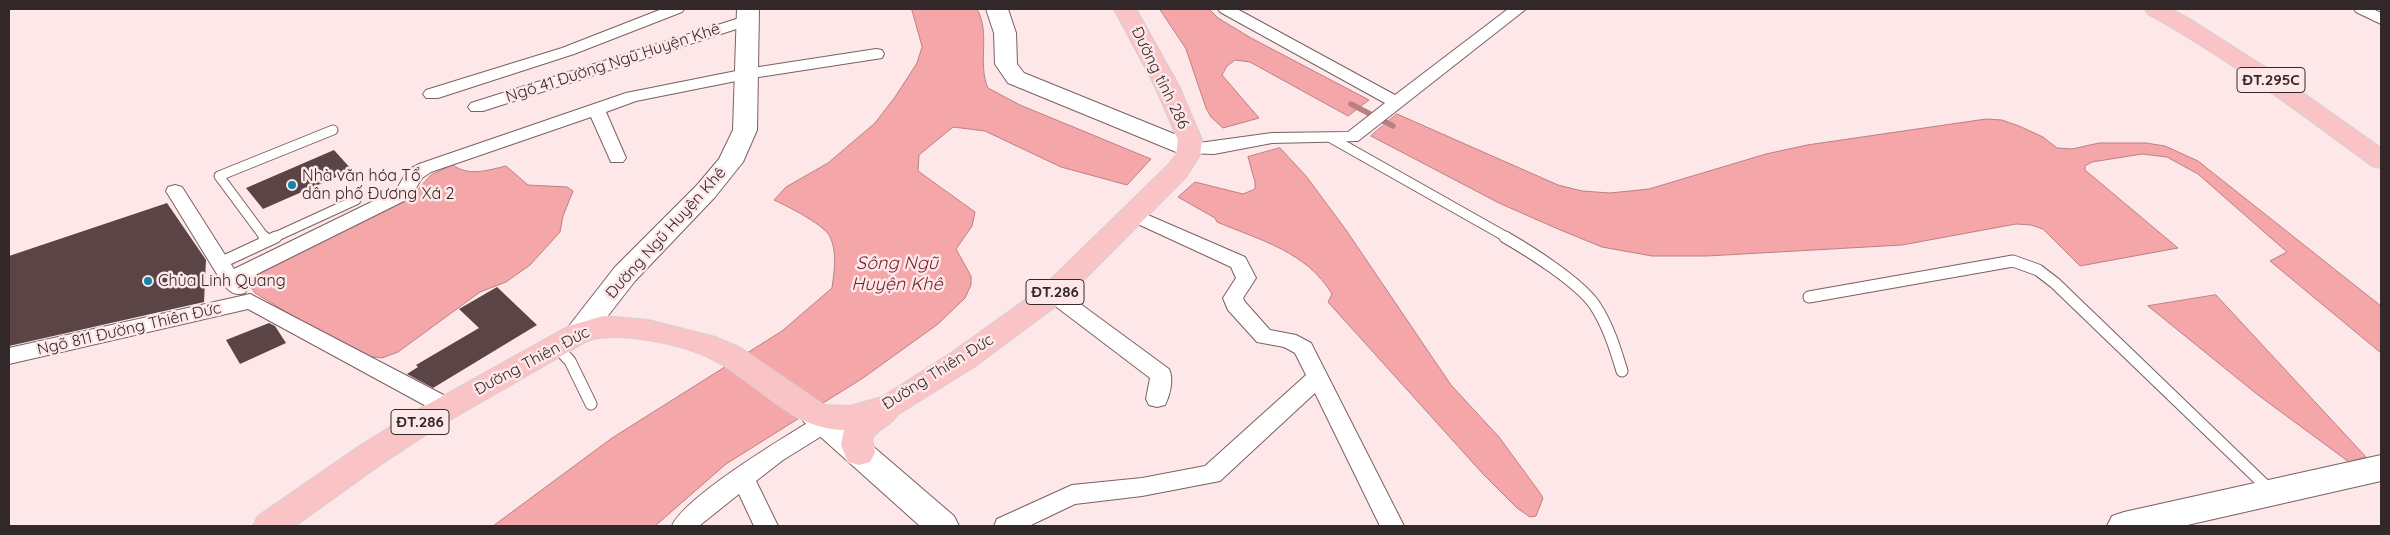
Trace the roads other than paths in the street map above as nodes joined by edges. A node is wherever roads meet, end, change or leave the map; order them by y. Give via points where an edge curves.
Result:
1 (676, 9) edge
2 (997, 9) edge
3 (1125, 9) edge
4 (1226, 9) edge
5 (1518, 9) edge
6 (2156, 9) edge
7 (2362, 9) edge
8 (748, 14) edge
9 (2381, 19) edge
10 (876, 54) dead end
11 (746, 74) junction
12 (432, 94) dead end
13 (477, 106) dead end
14 (1393, 106) junction
15 (596, 108) junction
16 (333, 130) dead end
17 (1331, 138) junction
18 (1190, 149) junction
19 (618, 158) dead end
20 (2381, 160) edge
21 (175, 191) dead end
22 (356, 200) dead end
23 (1134, 216) junction
24 (267, 241) junction
25 (225, 271) junction
26 (1053, 294) junction
27 (1809, 297) dead end
28 (250, 300) junction
29 (568, 339) junction
30 (9, 356) edge
31 (1622, 371) dead end
32 (1317, 378) junction
33 (1157, 399) dead end
34 (591, 404) dead end
35 (892, 405) junction
36 (447, 407) junction
37 (820, 419) junction
38 (859, 453) junction
39 (2380, 468) edge
40 (743, 477) junction
41 (2273, 492) junction
42 (270, 526) edge
43 (684, 526) edge
44 (766, 526) edge
45 (942, 526) edge
46 (1006, 526) edge
47 (1392, 526) edge
48 (2124, 526) edge

1 - 12 street via 568,51
2 - 18 street via 1005,33 1006,64 1016,78
3 - 18 main road, Đường tỉnh 286 via 1167,86 1190,140
4 - 14 street
5 - 14 street
6 - 20 main road, ĐT.295C via 2230,53
7 - 9 street
8 - 11 street, Đường Ngũ Huyện Khê
8 - 13 street, Ngõ 41 Đường Ngũ Huyện Khê
10 - 11 street
11 - 15 street via 632,97
11 - 29 street, Đường Ngũ Huyện Khê via 745,130 730,162
14 - 17 street via 1356,135
15 - 19 street
15 - 25 street via 425,168 415,174 403,194
16 - 24 lane via 219,176
17 - 18 street via 1272,138
17 - 31 lane via 1526,249 1572,283 1594,303 1611,335
18 - 23 main road, Đường Thiên Đức / ĐT.286 via 1185,161
21 - 25 street, Ngõ 811 Đường Thiên Đức
22 - 24 lane
23 - 26 main road, Đường Thiên Đức / ĐT.286
23 - 32 street via 1238,262 1246,278 1245,285 1233,298 1235,305 1264,337 1289,340 1303,348
24 - 25 lane
25 - 28 street, Ngõ 811 Đường Thiên Đức
26 - 33 street via 1161,375
26 - 35 main road, Đường Thiên Đức / ĐT.286 via 964,359
27 - 41 lane via 2013,262 2030,266 2055,283
28 - 30 street, Ngõ 811 Đường Thiên Đức
28 - 36 street, Ngõ 811 Đường Thiên Đức
29 - 34 lane via 570,361
29 - 36 main road, Đường Thiên Đức / ĐT.286
29 - 37 main road, Đường Thiên Đức / ĐT.286 via 603,326 633,327 705,344 728,355
32 - 46 street via 1212,474 1072,495
32 - 47 street
35 - 37 main road, Đường Thiên Đức / ĐT.286 via 850,418
35 - 38 main road, ĐT.286 via 858,433 855,442
36 - 42 main road, Đường Thiên Đức / ĐT.286 via 369,456
37 - 38 street
37 - 40 street
38 - 45 street
39 - 41 street
40 - 43 street
40 - 44 street
41 - 48 street

